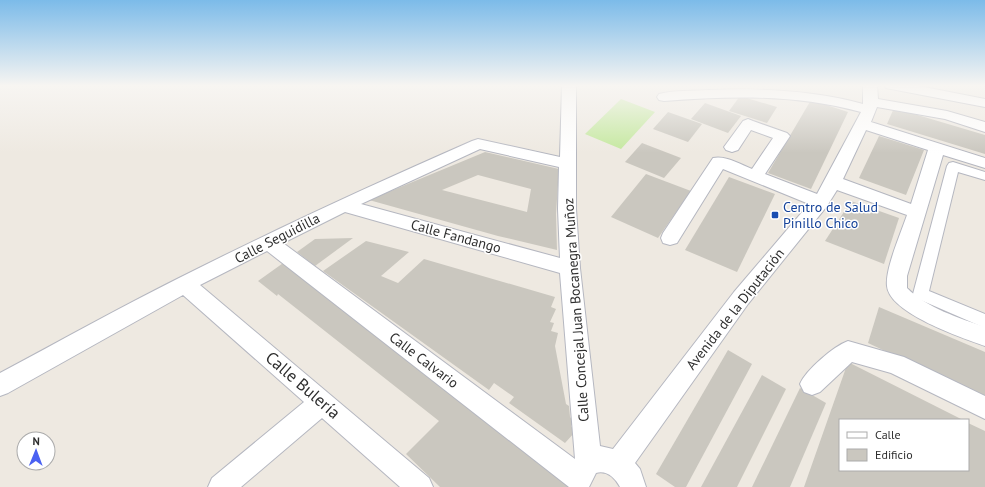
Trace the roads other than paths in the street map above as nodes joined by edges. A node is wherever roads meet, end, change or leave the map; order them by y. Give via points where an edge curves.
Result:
1 (569, 108) edge
2 (867, 108) edge
3 (872, 108) edge
4 (890, 108) edge
5 (985, 127) edge
6 (732, 147) dead end
7 (937, 148) junction
8 (985, 163) edge
9 (568, 164) junction
10 (755, 176) junction
11 (985, 176) edge
12 (833, 182) junction
13 (821, 202) junction
14 (343, 205) junction
15 (916, 212) junction
16 (670, 238) dead end
17 (268, 242) junction
18 (570, 268) junction
19 (185, 284) junction
20 (985, 321) edge
21 (985, 338) edge
22 (812, 384) dead end
23 (0, 385) edge
24 (322, 402) junction
25 (985, 408) edge
26 (618, 464) junction
27 (582, 476) edge
28 (221, 487) edge
29 (420, 487) edge
30 (633, 487) edge

1 - 9 street, Calle Concejal Juan Bocanegra Muñoz
2 - 12 street, Avenida de la Diputación
3 - 7 street
4 - 5 street via 947,115
6 - 10 street via 748,124 782,136
7 - 8 street
7 - 15 street
9 - 14 street, Calle Seguidilla via 478,144
9 - 18 street, Calle Concejal Juan Bocanegra Muñoz
10 - 13 street
10 - 16 street via 720,162
11 - 20 street via 953,166 921,294
12 - 13 street, Avenida de la Diputación
12 - 15 street
13 - 26 street, Avenida de la Diputación via 741,298
14 - 17 street, Calle Seguidilla
14 - 18 street, Calle Fandango
15 - 21 street via 897,276 898,290 906,300
17 - 19 street, Calle Seguidilla
17 - 27 street, Calle Calvario
18 - 27 street, Calle Concejal Juan Bocanegra Muñoz
19 - 23 street, Calle Seguidilla
19 - 24 street, Calle Bulería
22 - 25 street via 848,351 896,364
24 - 28 street
24 - 29 street, Calle Bulería
26 - 27 street via 603,459
26 - 30 street via 630,476

